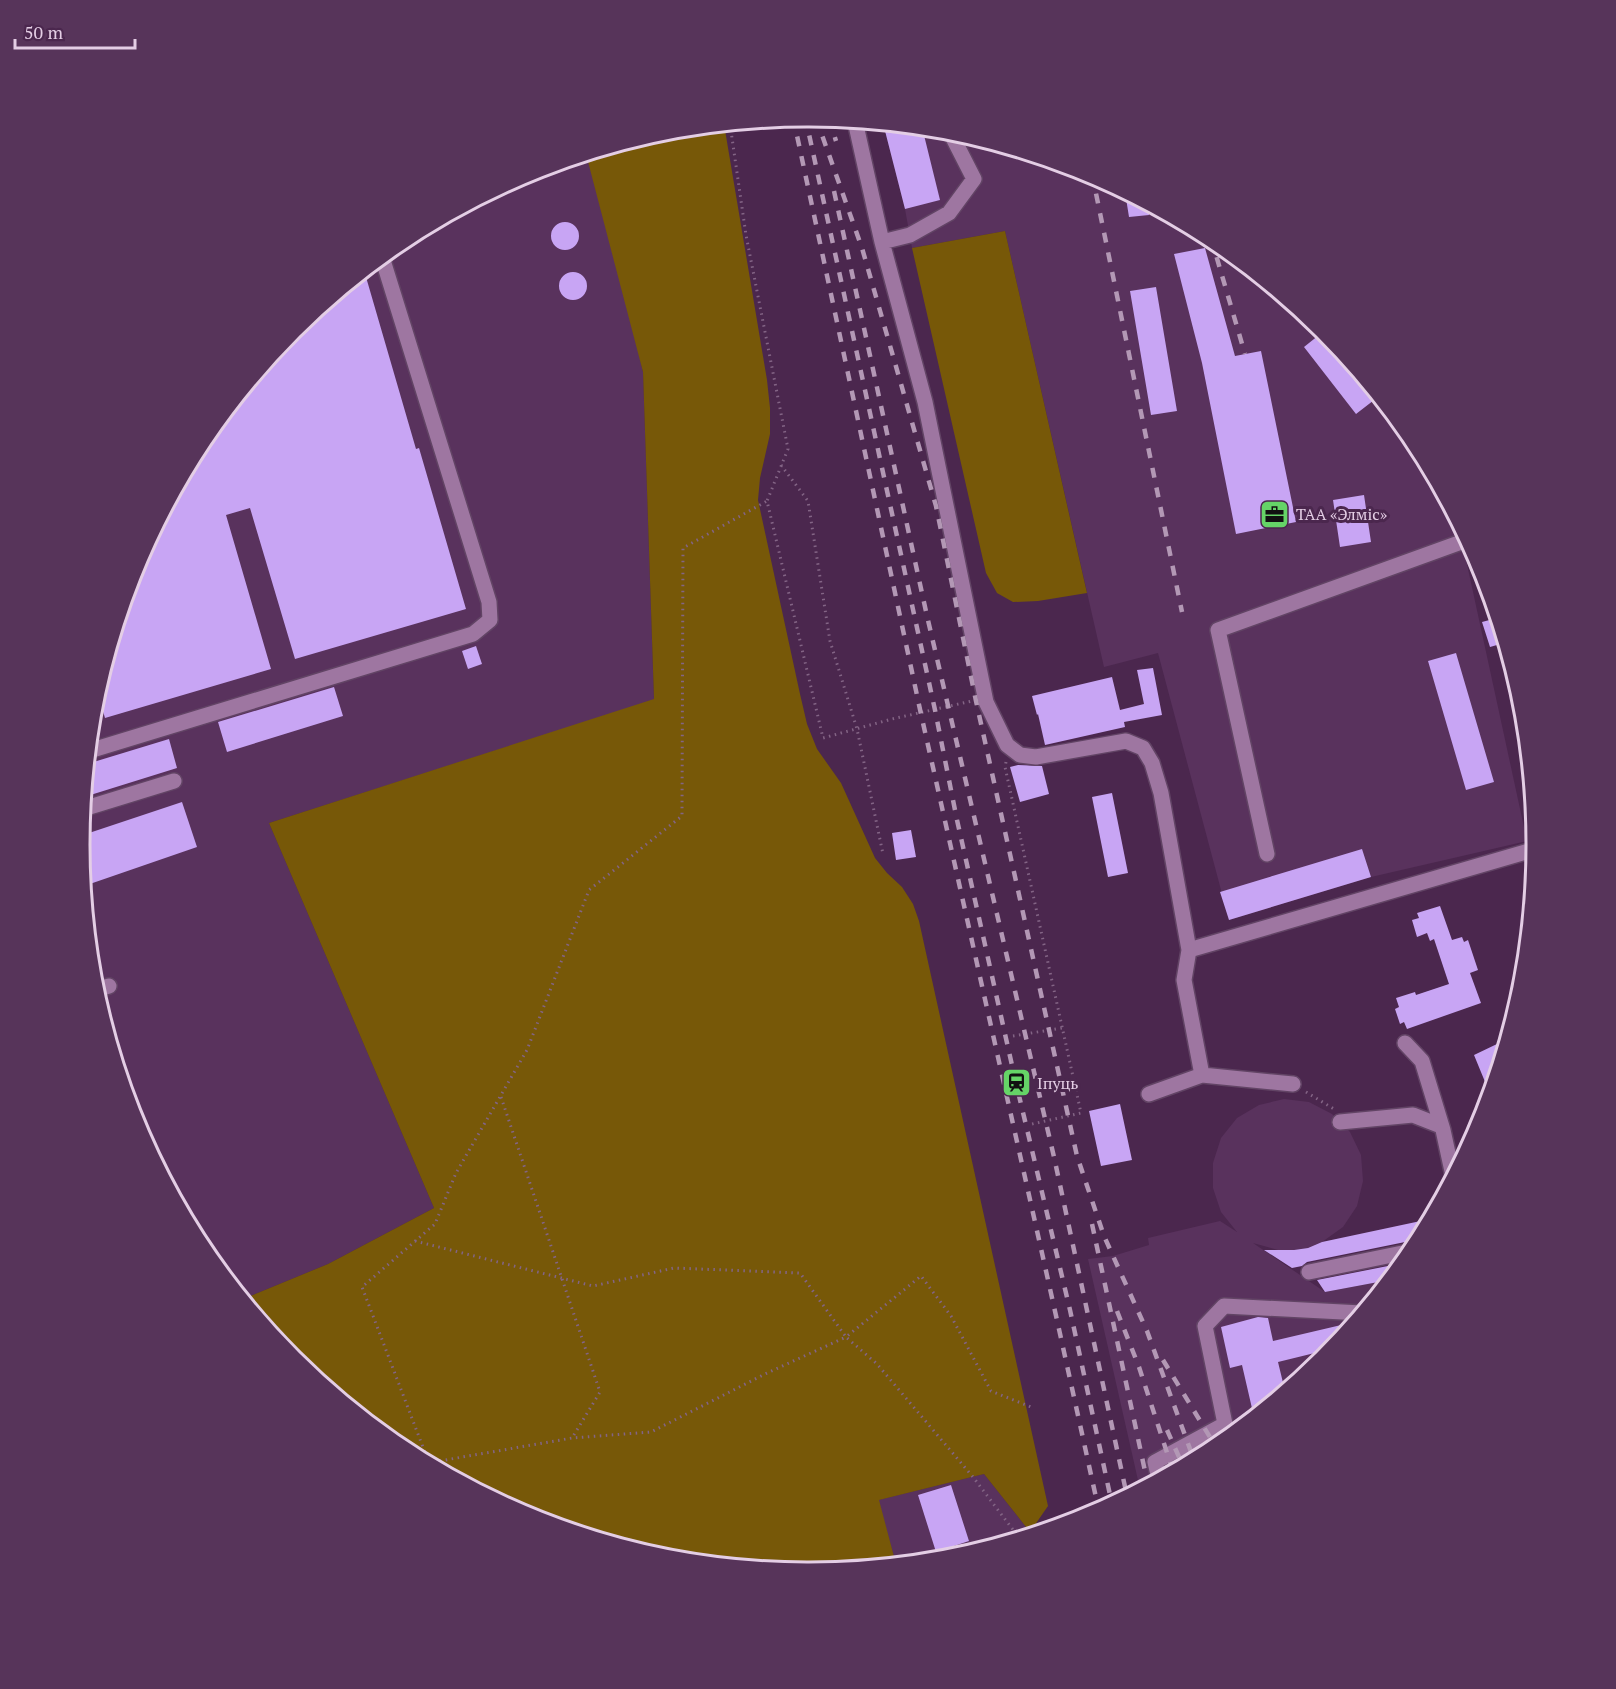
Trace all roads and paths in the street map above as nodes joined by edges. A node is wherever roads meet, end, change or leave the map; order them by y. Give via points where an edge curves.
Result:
1 (857, 128) edge
2 (731, 131) edge
3 (955, 142) edge
4 (882, 242) junction
5 (385, 265) edge
6 (781, 465) junction
7 (767, 501) junction
8 (1459, 543) edge
9 (986, 702) junction
10 (857, 729) junction
11 (1006, 745) junction
12 (96, 750) edge
13 (174, 781) dead end
14 (92, 806) edge
15 (1526, 852) edge
16 (883, 854) dead end
17 (1267, 855) dead end
18 (1189, 950) junction
19 (1062, 1028) junction
20 (1013, 1036) dead end
21 (1406, 1044) dead end
22 (1202, 1075) junction
23 (1293, 1084) joint
24 (1149, 1094) dead end
25 (500, 1096) junction
26 (1347, 1121) joint
27 (1032, 1124) dead end
28 (1441, 1126) junction
29 (1450, 1165) edge
30 (415, 1241) junction
31 (1397, 1254) edge
32 (1309, 1272) dead end
33 (562, 1278) junction
34 (1353, 1313) edge
35 (846, 1337) junction
36 (1030, 1407) dead end
37 (572, 1438) junction
38 (423, 1450) edge
39 (441, 1461) edge
40 (1157, 1471) edge
41 (1014, 1532) edge

1 - 4 street
2 - 6 path via 746,236 788,449
3 - 4 street via 974,180 950,213 910,235
4 - 9 street via 925,402
5 - 12 street via 489,602 490,620 474,634
6 - 7 path
6 - 10 path via 808,501 830,641
7 - 10 path via 823,738
7 - 25 path via 683,548 682,816 589,890 527,1050
8 - 17 street via 1218,630
9 - 10 path via 976,701
9 - 11 street
10 - 16 path
11 - 18 street via 1020,754 1035,756 1126,741 1143,748 1161,793
11 - 19 path via 1005,767
13 - 14 street
15 - 18 street
18 - 22 street via 1184,980
19 - 20 path
19 - 27 path via 1081,1113
21 - 28 street via 1422,1060
22 - 23 street
22 - 24 street
23 - 26 path
25 - 30 path via 456,1173 435,1224
25 - 33 path
26 - 28 street via 1413,1115
28 - 29 street
30 - 33 path
30 - 38 path via 362,1287
31 - 32 street
33 - 35 path via 593,1286 674,1268 800,1273
33 - 37 path via 600,1392
34 - 40 street via 1224,1306 1205,1326 1225,1424 1155,1462
35 - 36 path via 921,1276 951,1316 991,1391
35 - 37 path via 651,1432
35 - 41 path via 877,1364
37 - 39 path

